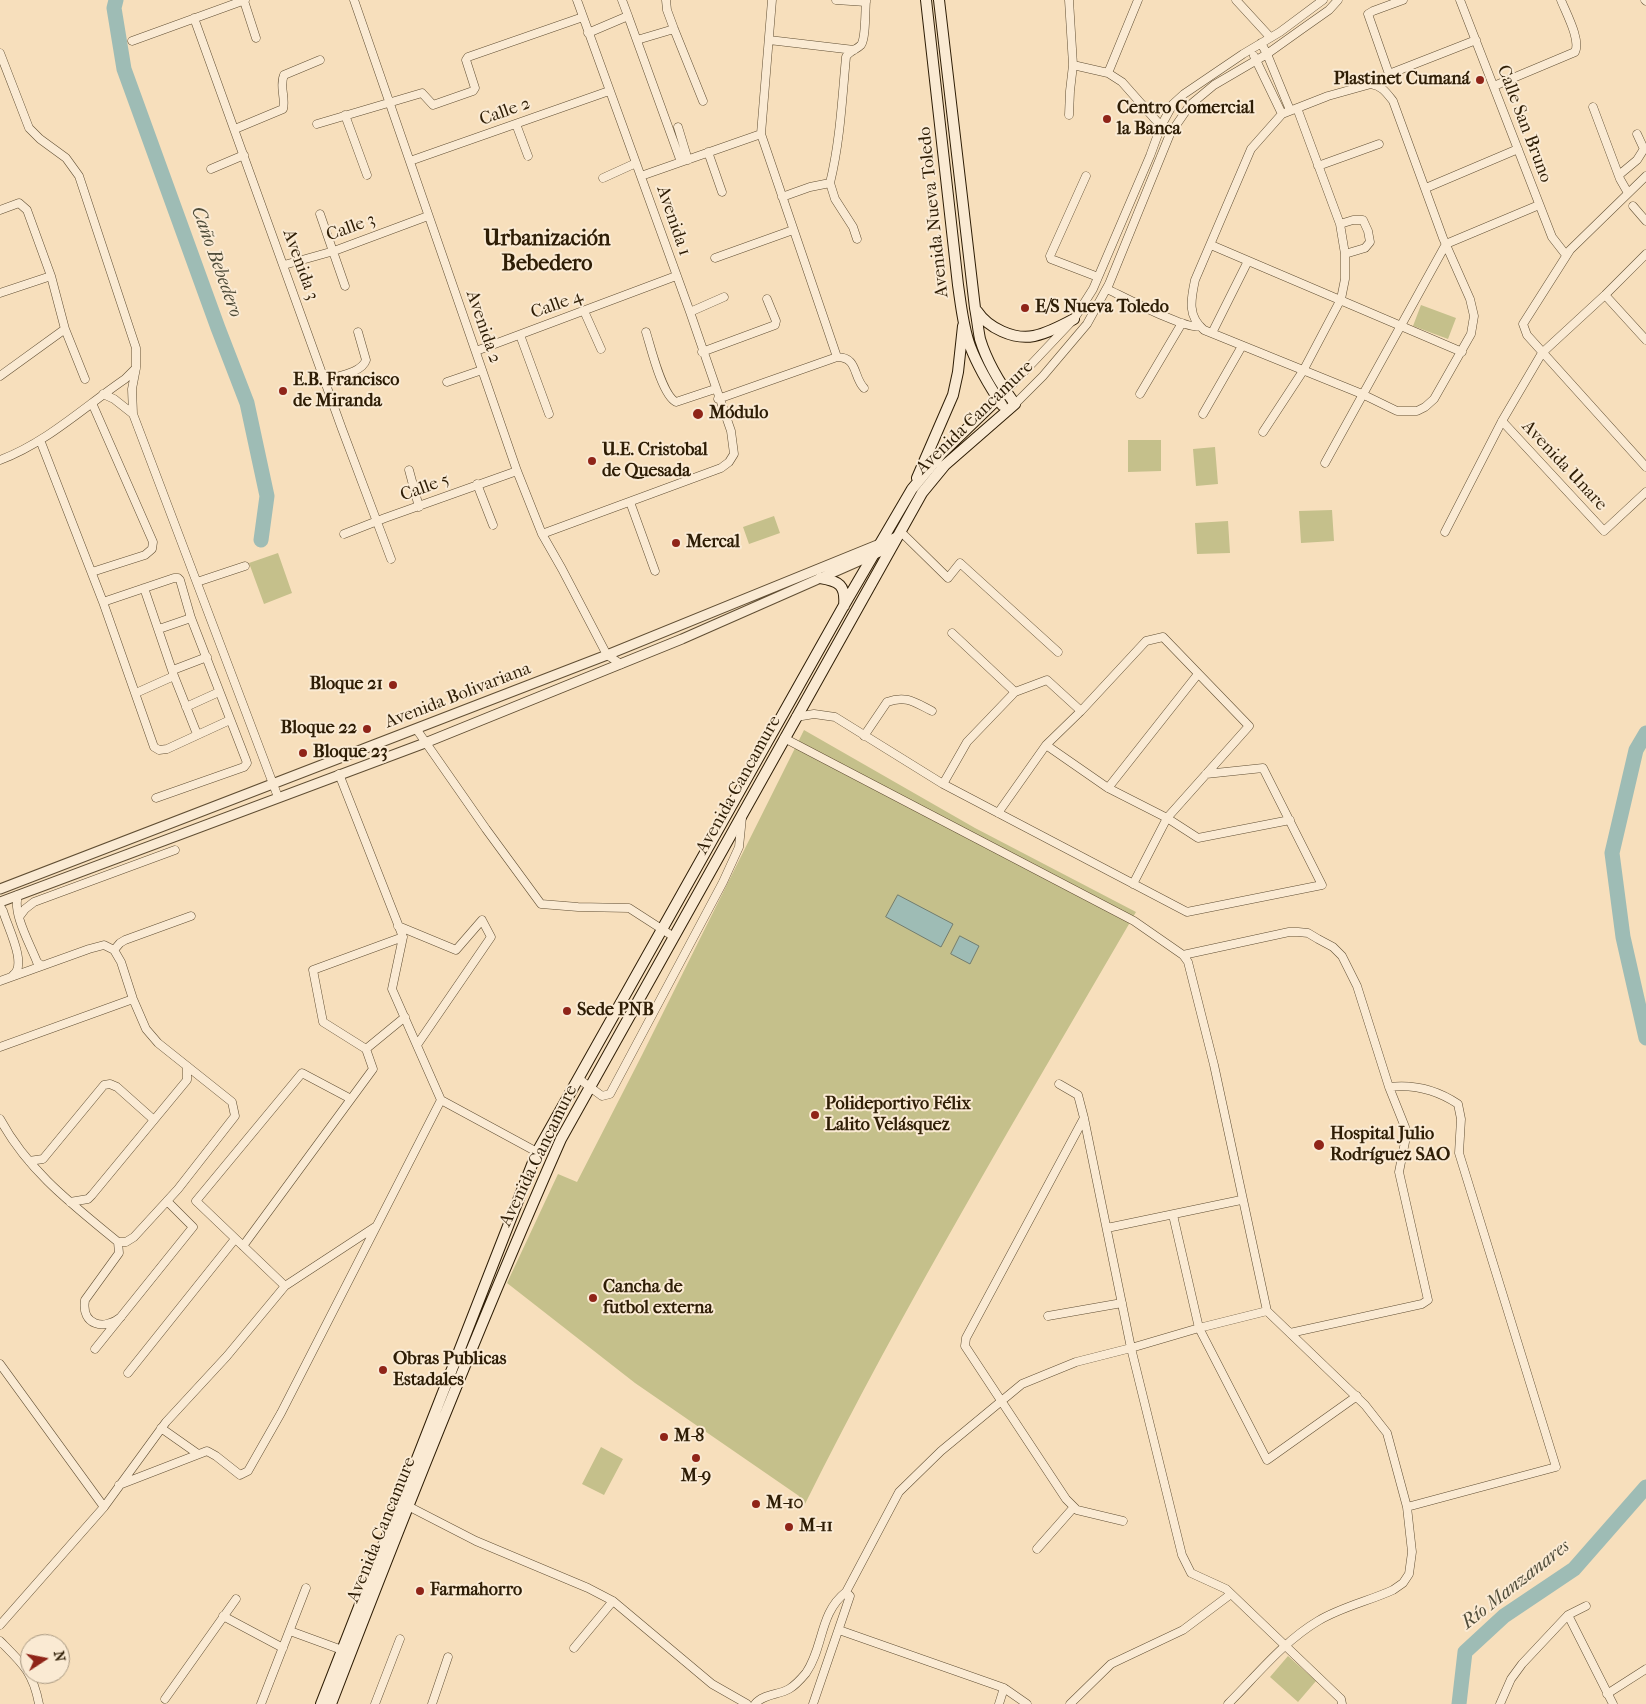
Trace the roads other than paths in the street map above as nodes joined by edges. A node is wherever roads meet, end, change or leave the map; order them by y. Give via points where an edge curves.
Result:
1 (244, 0) edge
2 (354, 0) edge
3 (577, 0) edge
4 (622, 0) edge
5 (666, 0) edge
6 (772, 0) edge
7 (836, 0) edge
8 (926, 0) edge
9 (939, 0) edge
10 (1069, 0) edge
11 (1138, 0) edge
12 (1236, 0) edge
13 (1323, 0) edge
14 (1338, 0) edge
15 (1403, 0) edge
16 (1460, 0) edge
17 (1561, 0) edge
18 (866, 1) edge
19 (628, 16) junction
20 (583, 17) junction
21 (194, 18) junction
22 (674, 29) junction
23 (588, 33) junction
24 (1270, 37) junction
25 (256, 38) dead end
26 (637, 40) junction
27 (769, 40) junction
28 (1476, 40) junction
29 (132, 41) dead end
30 (1261, 43) junction
31 (854, 50) junction
32 (1250, 50) junction
33 (0, 53) edge
34 (1267, 54) junction
35 (320, 60) dead end
36 (1256, 60) junction
37 (1074, 64) junction
38 (1108, 73) junction
39 (1275, 74) junction
40 (1389, 74) junction
41 (1264, 79) junction
42 (1378, 85) junction
43 (1494, 86) junction
44 (609, 91) junction
45 (703, 101) dead end
46 (390, 102) junction
47 (1593, 106) dead end
48 (1294, 109) junction
49 (1282, 114) junction
50 (345, 115) junction
51 (1069, 115) dead end
52 (317, 124) dead end
53 (516, 124) junction
54 (1161, 126) junction
55 (678, 127) dead end
56 (235, 129) junction
57 (761, 134) junction
58 (1637, 134) dead end
59 (1379, 144) dead end
60 (1518, 149) junction
61 (708, 152) junction
62 (244, 155) junction
63 (528, 156) dead end
64 (410, 161) junction
65 (685, 161) junction
66 (636, 163) junction
67 (1318, 166) junction
68 (211, 169) dead end
69 (1619, 174) junction
70 (367, 175) dead end
71 (641, 176) junction
72 (1086, 176) dead end
73 (1646, 176) edge
74 (603, 178) dead end
75 (830, 183) junction
76 (1426, 188) junction
77 (722, 192) dead end
78 (1628, 193) junction
79 (782, 196) junction
80 (1540, 205) junction
81 (1633, 206) dead end
82 (0, 210) edge
83 (320, 214) dead end
84 (428, 216) junction
85 (1646, 221) edge
86 (1340, 224) junction
87 (793, 230) junction
88 (858, 239) dead end
89 (1446, 244) junction
90 (1211, 245) junction
91 (334, 251) junction
92 (1345, 254) junction
93 (1646, 254) edge
94 (1566, 255) junction
95 (715, 258) dead end
96 (1248, 261) junction
97 (284, 266) junction
98 (50, 276) junction
99 (676, 276) junction
100 (1098, 277) junction
101 (345, 286) dead end
102 (1107, 289) junction
103 (0, 293) edge
104 (1605, 295) junction
105 (724, 297) dead end
106 (1341, 299) junction
107 (767, 300) dead end
108 (975, 308) junction
109 (584, 311) junction
110 (690, 312) junction
111 (963, 317) junction
112 (1074, 319) junction
113 (1182, 322) junction
114 (1200, 326) junction
115 (1400, 326) junction
116 (65, 329) junction
117 (358, 332) dead end
118 (646, 332) dead end
119 (1212, 333) junction
120 (520, 335) junction
121 (1646, 340) edge
122 (1242, 346) junction
123 (601, 349) dead end
124 (476, 352) junction
125 (702, 352) junction
126 (1462, 352) junction
127 (1542, 352) junction
128 (837, 357) junction
129 (136, 368) junction
130 (482, 370) junction
131 (1303, 370) junction
132 (0, 376) edge
133 (85, 379) dead end
134 (325, 380) junction
135 (446, 382) dead end
136 (864, 388) dead end
137 (715, 389) junction
138 (1006, 391) junction
139 (103, 394) junction
140 (1140, 394) dead end
141 (1362, 394) junction
142 (718, 398) junction
143 (998, 400) junction
144 (92, 403) junction
145 (1015, 404) junction
146 (1006, 412) junction
147 (134, 414) junction
148 (549, 414) dead end
149 (1202, 414) dead end
150 (1502, 421) junction
151 (1263, 432) dead end
152 (40, 440) junction
153 (0, 460) edge
154 (1325, 463) dead end
155 (1646, 467) edge
156 (409, 470) dead end
157 (517, 471) junction
158 (477, 484) junction
159 (912, 489) junction
160 (1646, 492) edge
161 (630, 502) junction
162 (419, 507) junction
163 (376, 522) junction
164 (493, 525) dead end
165 (1445, 532) dead end
166 (344, 534) dead end
167 (542, 534) junction
168 (898, 534) junction
169 (880, 542) junction
170 (891, 547) junction
171 (873, 555) junction
172 (391, 559) dead end
173 (245, 566) dead end
174 (655, 571) dead end
175 (92, 572) junction
176 (820, 578) junction
177 (197, 582) junction
178 (144, 588) junction
179 (103, 602) junction
180 (844, 607) junction
181 (191, 618) junction
182 (158, 629) junction
183 (952, 632) dead end
184 (1058, 652) dead end
185 (607, 655) junction
186 (207, 657) junction
187 (621, 664) junction
188 (603, 671) junction
189 (174, 673) junction
190 (1198, 674) junction
191 (219, 692) junction
192 (1016, 692) junction
193 (136, 693) junction
194 (186, 707) junction
195 (932, 710) dead end
196 (1081, 711) junction
197 (796, 717) junction
198 (230, 720) junction
199 (417, 730) junction
200 (196, 734) junction
201 (864, 736) junction
202 (784, 738) junction
203 (425, 743) junction
204 (1046, 745) junction
205 (339, 774) junction
206 (1206, 774) junction
207 (745, 781) junction
208 (274, 784) junction
209 (942, 784) junction
210 (756, 788) junction
211 (1108, 788) junction
212 (278, 797) junction
213 (156, 798) dead end
214 (998, 813) junction
215 (742, 815) junction
216 (1167, 818) junction
217 (1290, 820) junction
218 (175, 850) dead end
219 (1133, 884) junction
220 (0, 889) edge
221 (18, 894) junction
222 (0, 902) edge
223 (0, 906) edge
224 (191, 916) dead end
225 (19, 917) junction
226 (3, 920) edge
227 (398, 926) junction
228 (662, 929) junction
229 (403, 937) junction
230 (674, 937) junction
231 (114, 950) junction
232 (1183, 954) junction
233 (41, 965) junction
234 (11, 976) junction
235 (0, 981) edge
236 (132, 999) junction
237 (405, 1017) junction
238 (417, 1045) junction
239 (0, 1047) edge
240 (366, 1049) junction
241 (187, 1066) junction
242 (201, 1077) junction
243 (579, 1079) junction
244 (187, 1080) junction
245 (1059, 1084) dead end
246 (590, 1087) junction
247 (1389, 1087) junction
248 (351, 1099) junction
249 (440, 1100) junction
250 (1084, 1118) junction
251 (0, 1119) edge
252 (154, 1120) junction
253 (537, 1152) junction
254 (29, 1160) junction
255 (88, 1199) junction
256 (1241, 1200) junction
257 (70, 1202) junction
258 (168, 1202) junction
259 (514, 1210) junction
260 (1173, 1215) junction
261 (527, 1216) junction
262 (88, 1217) junction
263 (376, 1226) junction
264 (1107, 1228) junction
265 (235, 1239) junction
266 (118, 1242) junction
267 (243, 1246) junction
268 (285, 1286) junction
269 (1122, 1303) junction
270 (1266, 1311) junction
271 (1048, 1316) dead end
272 (121, 1317) junction
273 (1199, 1328) junction
274 (1290, 1333) junction
275 (1131, 1348) junction
276 (95, 1349) dead end
277 (0, 1364) edge
278 (128, 1373) dead end
279 (1357, 1396) junction
280 (1001, 1402) junction
281 (161, 1428) junction
282 (198, 1454) junction
283 (119, 1485) junction
284 (404, 1504) junction
285 (104, 1507) junction
286 (1074, 1507) junction
287 (1406, 1507) junction
288 (1123, 1521) dead end
289 (1037, 1549) dead end
290 (306, 1588) dead end
291 (846, 1592) junction
292 (1231, 1594) junction
293 (236, 1599) dead end
294 (613, 1601) junction
295 (1586, 1606) dead end
296 (224, 1616) junction
297 (1568, 1616) junction
298 (0, 1625) edge
299 (838, 1630) junction
300 (290, 1631) junction
301 (400, 1639) dead end
302 (0, 1641) edge
303 (1286, 1646) junction
304 (283, 1648) junction
305 (574, 1648) dead end
306 (342, 1650) junction
307 (448, 1657) dead end
308 (1646, 1669) edge
309 (1004, 1688) junction
310 (1607, 1694) junction
311 (165, 1699) dead end
312 (39, 1704) edge
313 (261, 1704) edge
314 (321, 1704) edge
315 (331, 1704) edge
316 (375, 1704) edge
317 (432, 1704) edge
318 (746, 1704) edge
319 (755, 1704) edge
320 (813, 1704) edge
321 (999, 1704) edge
322 (1027, 1704) edge
323 (1070, 1704) edge
324 (1228, 1704) edge
325 (1342, 1704) edge
326 (1500, 1704) edge
327 (1613, 1704) edge

1 - 21 street
1 - 25 street
2 - 46 street, Avenida 2
3 - 20 street, Avenida 1
4 - 19 street
5 - 22 street
6 - 27 street
7 - 18 street
8 - 111 main road, Avenida Nueva Toledo
9 - 108 main road, Avenida Nueva Toledo
10 - 37 street
11 - 38 street
12 - 24 street
13 - 24 street
14 - 34 street, Avenida Cancamure via 1329,10
15 - 40 street via 1368,14
16 - 28 street, Calle San Bruno
17 - 43 street via 1576,38 1578,46 1575,52
18 - 31 street via 863,42
19 - 23 street
19 - 26 street
20 - 23 street, Avenida 1
20 - 46 street via 468,57 473,91 433,104 422,93
21 - 29 street
21 - 56 street, Avenida 3
22 - 26 street
22 - 45 street
23 - 44 street, Avenida 1
24 - 30 street, Avenida Cancamure
26 - 65 street
27 - 31 street
27 - 57 street
28 - 40 street
28 - 43 street, Calle San Bruno
30 - 32 street, Avenida Cancamure
30 - 34 street
31 - 75 street via 846,58 840,125
32 - 36 street
32 - 54 street, Avenida Cancamure via 1184,94 1173,104
33 - 129 street via 29,128 66,158 79,176 128,321 136,348
34 - 36 street, Avenida Cancamure
34 - 39 street
35 - 56 street via 284,75 283,108
36 - 41 street
36 - 102 street, Avenida Cancamure via 1214,85 1190,105 1170,134
37 - 38 street
37 - 51 street
38 - 54 street via 1122,82
39 - 41 street
39 - 48 street
40 - 42 street
41 - 49 street
42 - 48 street via 1328,96
42 - 76 street via 1393,101
43 - 60 street, Calle San Bruno
44 - 53 street, Calle 2
44 - 66 street, Avenida 1
46 - 50 street
46 - 64 street, Avenida 2
47 - 69 street
48 - 49 street
48 - 67 street
49 - 90 street via 1251,149
50 - 52 street
50 - 70 street
53 - 63 street
53 - 64 street, Calle 2
54 - 100 street, Avenida Cancamure
55 - 65 street
56 - 62 street, Avenida 3
57 - 61 street
57 - 79 street
58 - 69 street via 1644,149
59 - 67 street
60 - 76 street
60 - 80 street, Calle San Bruno
61 - 65 street
61 - 77 street
62 - 68 street
62 - 97 street, Avenida 3
64 - 84 street, Avenida 2
65 - 71 street
66 - 71 street, Avenida 1
66 - 74 street
67 - 86 street
69 - 78 street
71 - 99 street, Avenida 1
72 - 100 street via 1050,256
73 - 78 street
75 - 79 street
75 - 88 street via 835,199
76 - 89 street
78 - 94 street
79 - 87 street
80 - 89 street
80 - 94 street, Calle San Bruno via 1552,237
81 - 85 street
82 - 98 street via 19,203 27,210
83 - 91 street
84 - 91 street, Calle 3
84 - 124 street, Avenida 2
86 - 92 street
86 - 92 street via 1363,220 1370,242 1365,248
87 - 95 street
87 - 128 street
89 - 115 street
89 - 126 street via 1474,316 1471,334
90 - 96 street
90 - 114 street via 1195,280 1190,302
91 - 97 street, Calle 3
91 - 101 street
92 - 106 street
93 - 104 street
94 - 127 street via 1524,324 1527,335
96 - 106 street
96 - 119 street
97 - 134 street, Avenida 3
98 - 103 street
98 - 116 street
99 - 109 street, Calle 4
99 - 110 street, Avenida 1
100 - 112 street, Avenida Cancamure
102 - 113 street
102 - 145 street, Avenida Cancamure via 1087,324
104 - 121 street
104 - 127 street
105 - 110 street
106 - 115 street
106 - 131 street
107 - 125 street via 775,325
108 - 112 main road via 982,320 1021,336 1032,337
108 - 138 main road, Avenida Nueva Toledo via 980,339
109 - 120 street, Calle 4
109 - 123 street
110 - 125 street, Avenida 1
111 - 143 main road, Avenida Nueva Toledo via 970,345
111 - 159 main road via 953,395
112 - 138 street, Avenida Cancamure
113 - 114 street
113 - 140 street
114 - 119 street
115 - 126 street
115 - 141 street
116 - 132 street
116 - 133 street
117 - 134 street via 365,364
118 - 137 street via 665,387 673,400 676,402
119 - 122 street
120 - 124 street, Calle 4
120 - 148 street
122 - 131 street
122 - 149 street
124 - 130 street, Avenida 2
125 - 137 street, Avenida 1
126 - 141 street via 1434,398 1416,410 1397,411
127 - 150 street
127 - 155 street
128 - 136 street via 851,363 858,382
128 - 142 street
129 - 139 street
129 - 147 street via 132,389
130 - 135 street
130 - 157 street, Avenida 2
131 - 141 street
131 - 151 street
134 - 163 street, Avenida 3
137 - 142 street, Avenida 1
138 - 143 main road, Avenida Cancamure
138 - 145 main road, Avenida Nueva Toledo
139 - 144 street
139 - 147 street
141 - 154 street
142 - 161 street, Avenida 1 via 731,431 734,454 729,462 721,468
143 - 146 main road, Avenida Nueva Toledo
143 - 159 main road, Avenida Cancamure via 941,454
144 - 152 street
144 - 175 street via 153,542 146,555
145 - 146 main road, Avenida Cancamure
146 - 168 main road, Avenida Cancamure via 946,465 922,493
147 - 177 street
150 - 160 street, Avenida Unare via 1604,531
150 - 165 street
152 - 153 street
152 - 175 street
156 - 162 street
157 - 158 street, Calle 5
157 - 167 street, Avenida 2
158 - 162 street, Calle 5
158 - 164 street
159 - 169 main road, Avenida Cancamure
161 - 167 street
161 - 174 street
162 - 163 street, Calle 5
163 - 166 street, Calle 5
163 - 172 street, Avenida 3
167 - 185 street, Avenida 2
168 - 169 street, Avenida Bolivariana
168 - 170 main road, Avenida Cancamure
168 - 184 street via 948,578 960,563
169 - 171 main road, Avenida Cancamure
169 - 185 street, Avenida Bolivariana
170 - 171 street, Avenida Bolivariana
170 - 197 main road, Avenida Cancamure
171 - 176 street, Avenida Bolivariana
171 - 180 main road, Avenida Cancamure
173 - 177 street
175 - 179 street
176 - 180 main road via 840,585 844,590
176 - 187 street, Avenida Bolivariana
177 - 208 street
178 - 179 street
178 - 181 street via 178,578
178 - 182 street
179 - 193 street
180 - 207 main road, Avenida Cancamure
181 - 182 street
181 - 186 street
182 - 189 street
183 - 192 street
185 - 187 street
185 - 188 street
185 - 199 street, Avenida Bolivariana
186 - 189 street
186 - 191 street
187 - 188 street, Avenida Bolivariana
188 - 203 street, Avenida Bolivariana
189 - 193 street
189 - 194 street
190 - 196 street via 1164,638 1146,641
190 - 206 street via 1249,726
190 - 211 street
191 - 194 street
191 - 198 street
192 - 196 street via 1047,680
192 - 209 street via 966,742
193 - 200 street via 154,746 159,750
194 - 200 street
195 - 201 street via 910,699 887,702
196 - 204 street
197 - 201 street via 814,714 835,717
197 - 202 main road, Avenida Cancamure
198 - 200 street
198 - 213 street via 247,763 244,767
199 - 203 street
199 - 208 street, Avenida Bolivariana
201 - 209 street
202 - 210 main road, Avenida Cancamure
202 - 232 street via 1134,921
203 - 205 street, Avenida Bolivariana
203 - 228 street via 541,904 630,908
204 - 211 street
204 - 214 street
205 - 212 street, Avenida Bolivariana
205 - 227 street
206 - 216 street
206 - 217 street via 1263,768
207 - 210 street
207 - 228 main road, Avenida Cancamure
208 - 212 street
208 - 220 street, Avenida Bolivariana
209 - 214 street
210 - 215 main road, Avenida Cancamure
211 - 216 street
212 - 221 street, Avenida Bolivariana
214 - 219 street
215 - 230 main road, Avenida Cancamure
215 - 246 street via 740,843 724,882 610,1094 602,1096
216 - 217 street via 1198,838
216 - 219 street
217 - 219 street via 1322,884 1187,912
218 - 225 street via 34,902
221 - 222 street, Avenida Bolivariana
221 - 225 street
223 - 226 street
224 - 231 street via 125,940
225 - 226 street
225 - 233 street
226 - 234 street via 19,964
227 - 229 street
227 - 238 street via 456,950 482,920 491,937
228 - 230 street
228 - 243 main road, Avenida Cancamure
229 - 237 street via 392,988
229 - 240 street via 313,970 323,1022
230 - 246 main road, Avenida Cancamure
231 - 233 street via 104,946
231 - 236 street
232 - 247 street via 1289,932 1308,933 1333,947 1342,956 1357,986
232 - 256 street via 1214,1065
233 - 234 street
234 - 235 street
236 - 239 street
236 - 241 street via 146,1029
237 - 238 street
237 - 240 street
238 - 249 street
240 - 248 street via 373,1069
241 - 242 street
241 - 244 street
242 - 244 street
242 - 258 street via 232,1102 235,1116
243 - 246 street
243 - 253 main road, Avenida Cancamure
244 - 252 street
245 - 250 street via 1078,1095
246 - 261 main road, Avenida Cancamure via 561,1139
247 - 274 street via 1405,1127 1400,1172 1428,1300
247 - 287 street via 1403,1085 1428,1089 1458,1104 1461,1120 1459,1153 1556,1467
248 - 265 street via 302,1073 295,1080 196,1201
248 - 267 street
249 - 253 street
249 - 263 street
250 - 264 street
250 - 280 street via 966,1338 965,1346
251 - 254 street via 10,1138
252 - 254 street via 117,1087 104,1085 43,1159
252 - 255 street
253 - 259 main road, Avenida Cancamure
254 - 257 street
255 - 257 street
255 - 262 street
256 - 260 street
256 - 270 street
257 - 262 street
258 - 266 street via 134,1237
258 - 272 street via 193,1227
259 - 261 street
259 - 284 main road, Avenida Cancamure
260 - 264 street
260 - 273 street
261 - 284 main road, Avenida Cancamure
262 - 266 street
263 - 268 street
263 - 282 street via 248,1471 240,1475 211,1452
264 - 269 street
265 - 267 street
265 - 278 street
266 - 272 street via 119,1253 85,1300 85,1305 87,1314 98,1324 114,1323
267 - 268 street
268 - 281 street
269 - 271 street
269 - 275 street
270 - 273 street
270 - 274 street
272 - 276 street
273 - 275 street
273 - 279 street via 1266,1460
274 - 279 street
275 - 280 street via 1053,1371 1022,1384
275 - 292 street via 1182,1555 1191,1573
277 - 285 street
279 - 287 street via 1387,1434
280 - 286 street
280 - 291 street via 941,1451 899,1492
281 - 282 street
281 - 283 street
282 - 283 street
283 - 285 street
284 - 294 street via 476,1541
284 - 306 main road, Avenida Cancamure
284 - 315 main road, Avenida Cancamure
285 - 298 street
286 - 288 street
286 - 289 street
287 - 303 street via 1412,1552 1409,1574 1403,1583 1320,1619
290 - 300 street
291 - 299 street via 850,1596
291 - 319 street via 830,1608 808,1670 800,1680 789,1689
292 - 303 street
292 - 323 street via 1182,1630 1111,1664
293 - 296 street
294 - 305 street
294 - 318 street via 712,1684
295 - 297 street
296 - 304 street
296 - 311 street
297 - 310 street
297 - 326 street via 1522,1664
299 - 309 street
299 - 320 street
300 - 304 street
300 - 306 street
301 - 316 street
302 - 312 street via 25,1666
303 - 324 street
303 - 325 street via 1341,1698
304 - 313 street
306 - 314 main road, Avenida Cancamure
307 - 317 street
308 - 310 street
309 - 321 street
309 - 322 street
310 - 327 street

